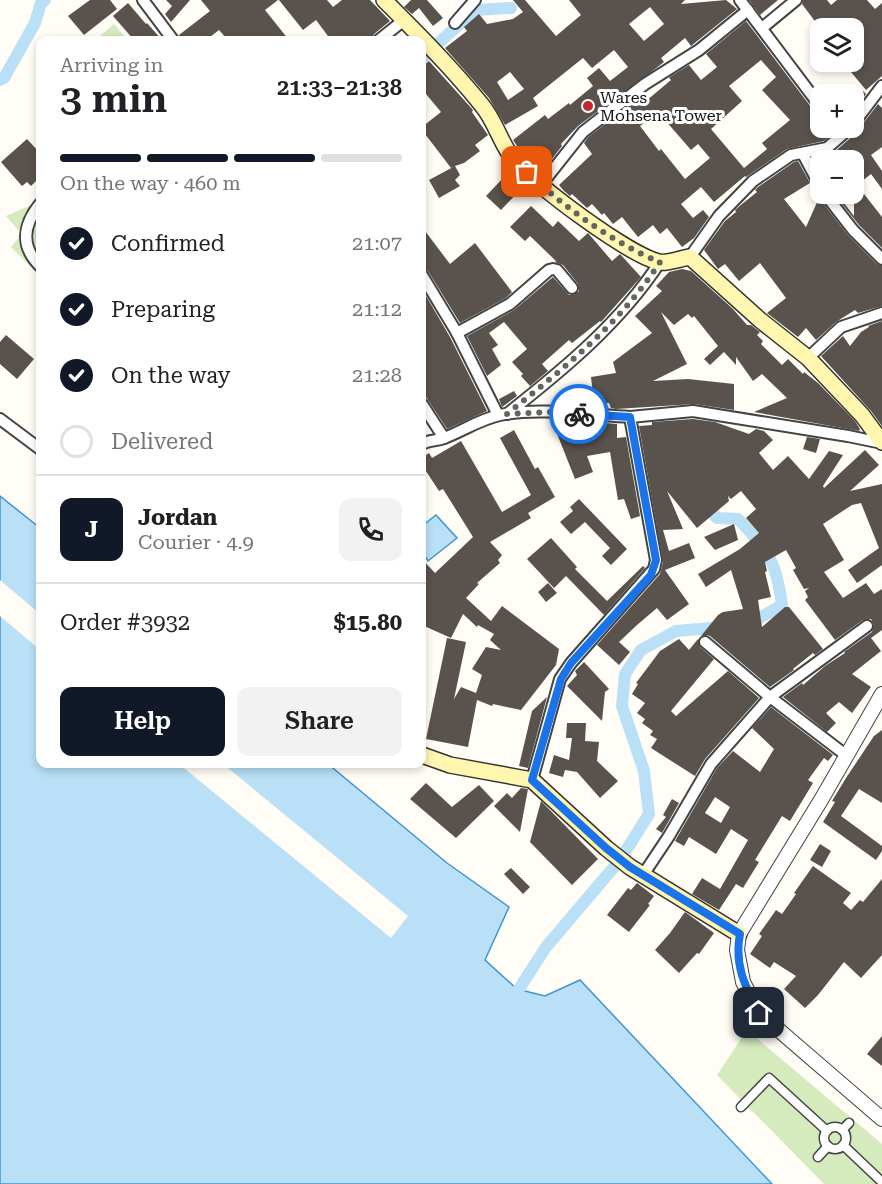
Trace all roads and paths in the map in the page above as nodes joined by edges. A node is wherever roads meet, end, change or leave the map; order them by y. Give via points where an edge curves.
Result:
1 (143, 0) edge
2 (384, 0) edge
3 (475, 0) edge
4 (740, 0) edge
5 (796, 0) edge
6 (748, 10) junction
7 (404, 20) junction
8 (454, 22) dead end
9 (762, 28) junction
10 (170, 36) edge
11 (384, 36) edge
12 (421, 36) edge
13 (426, 41) edge
14 (882, 86) edge
15 (810, 92) edge
16 (864, 110) edge
17 (836, 138) edge
18 (803, 154) junction
19 (810, 167) edge
20 (541, 185) junction
21 (833, 204) edge
22 (36, 209) edge
23 (690, 257) junction
24 (882, 260) edge
25 (36, 261) edge
26 (660, 262) junction
27 (426, 281) edge
28 (572, 288) dead end
29 (882, 313) edge
30 (457, 333) junction
31 (808, 358) junction
32 (426, 410) edge
33 (502, 414) junction
34 (630, 417) junction
35 (0, 418) edge
36 (444, 438) junction
37 (426, 443) edge
38 (882, 443) edge
39 (36, 446) edge
40 (867, 627) dead end
41 (705, 642) dead end
42 (882, 693) edge
43 (770, 697) junction
44 (426, 756) edge
45 (847, 756) junction
46 (532, 780) junction
47 (636, 871) junction
48 (740, 934) junction
49 (741, 1107) dead end
50 (882, 1119) edge
51 (827, 1131) junction
52 (843, 1145) junction
53 (828, 1146) junction
54 (818, 1157) dead end
55 (882, 1182) edge

1 - 10 street
2 - 7 main road
3 - 8 street
4 - 6 street
5 - 9 street
6 - 9 street
6 - 20 street via 699,50 645,84 583,132
7 - 11 street
7 - 12 main road
9 - 15 street
13 - 20 main road via 484,107 513,159
14 - 16 street
17 - 18 street via 827,148
18 - 19 street
18 - 23 street via 790,155 753,181 719,216
20 - 26 main road via 611,237
21 - 24 street
22 - 25 street via 26,234 29,251
23 - 26 main road
23 - 31 main road
26 - 33 street via 607,330 561,371
27 - 30 street
28 - 30 street via 557,270 549,270 510,304
29 - 31 street via 841,327
30 - 33 street
31 - 38 main road via 862,415
32 - 36 street
33 - 34 street via 550,412
33 - 36 street
34 - 38 street via 693,411
34 - 46 street via 656,560 654,569 561,679
35 - 39 street
36 - 37 street
40 - 43 street
41 - 43 street
42 - 45 street
43 - 45 street
43 - 47 street via 711,764 669,836
44 - 46 main road via 450,765
45 - 48 street
46 - 47 main road
47 - 48 main road
48 - 50 street via 737,950 743,982 759,1013
49 - 51 street via 769,1078
51 - 52 street via 846,1127
51 - 53 street
52 - 53 street via 834,1149
52 - 55 street
53 - 54 street

